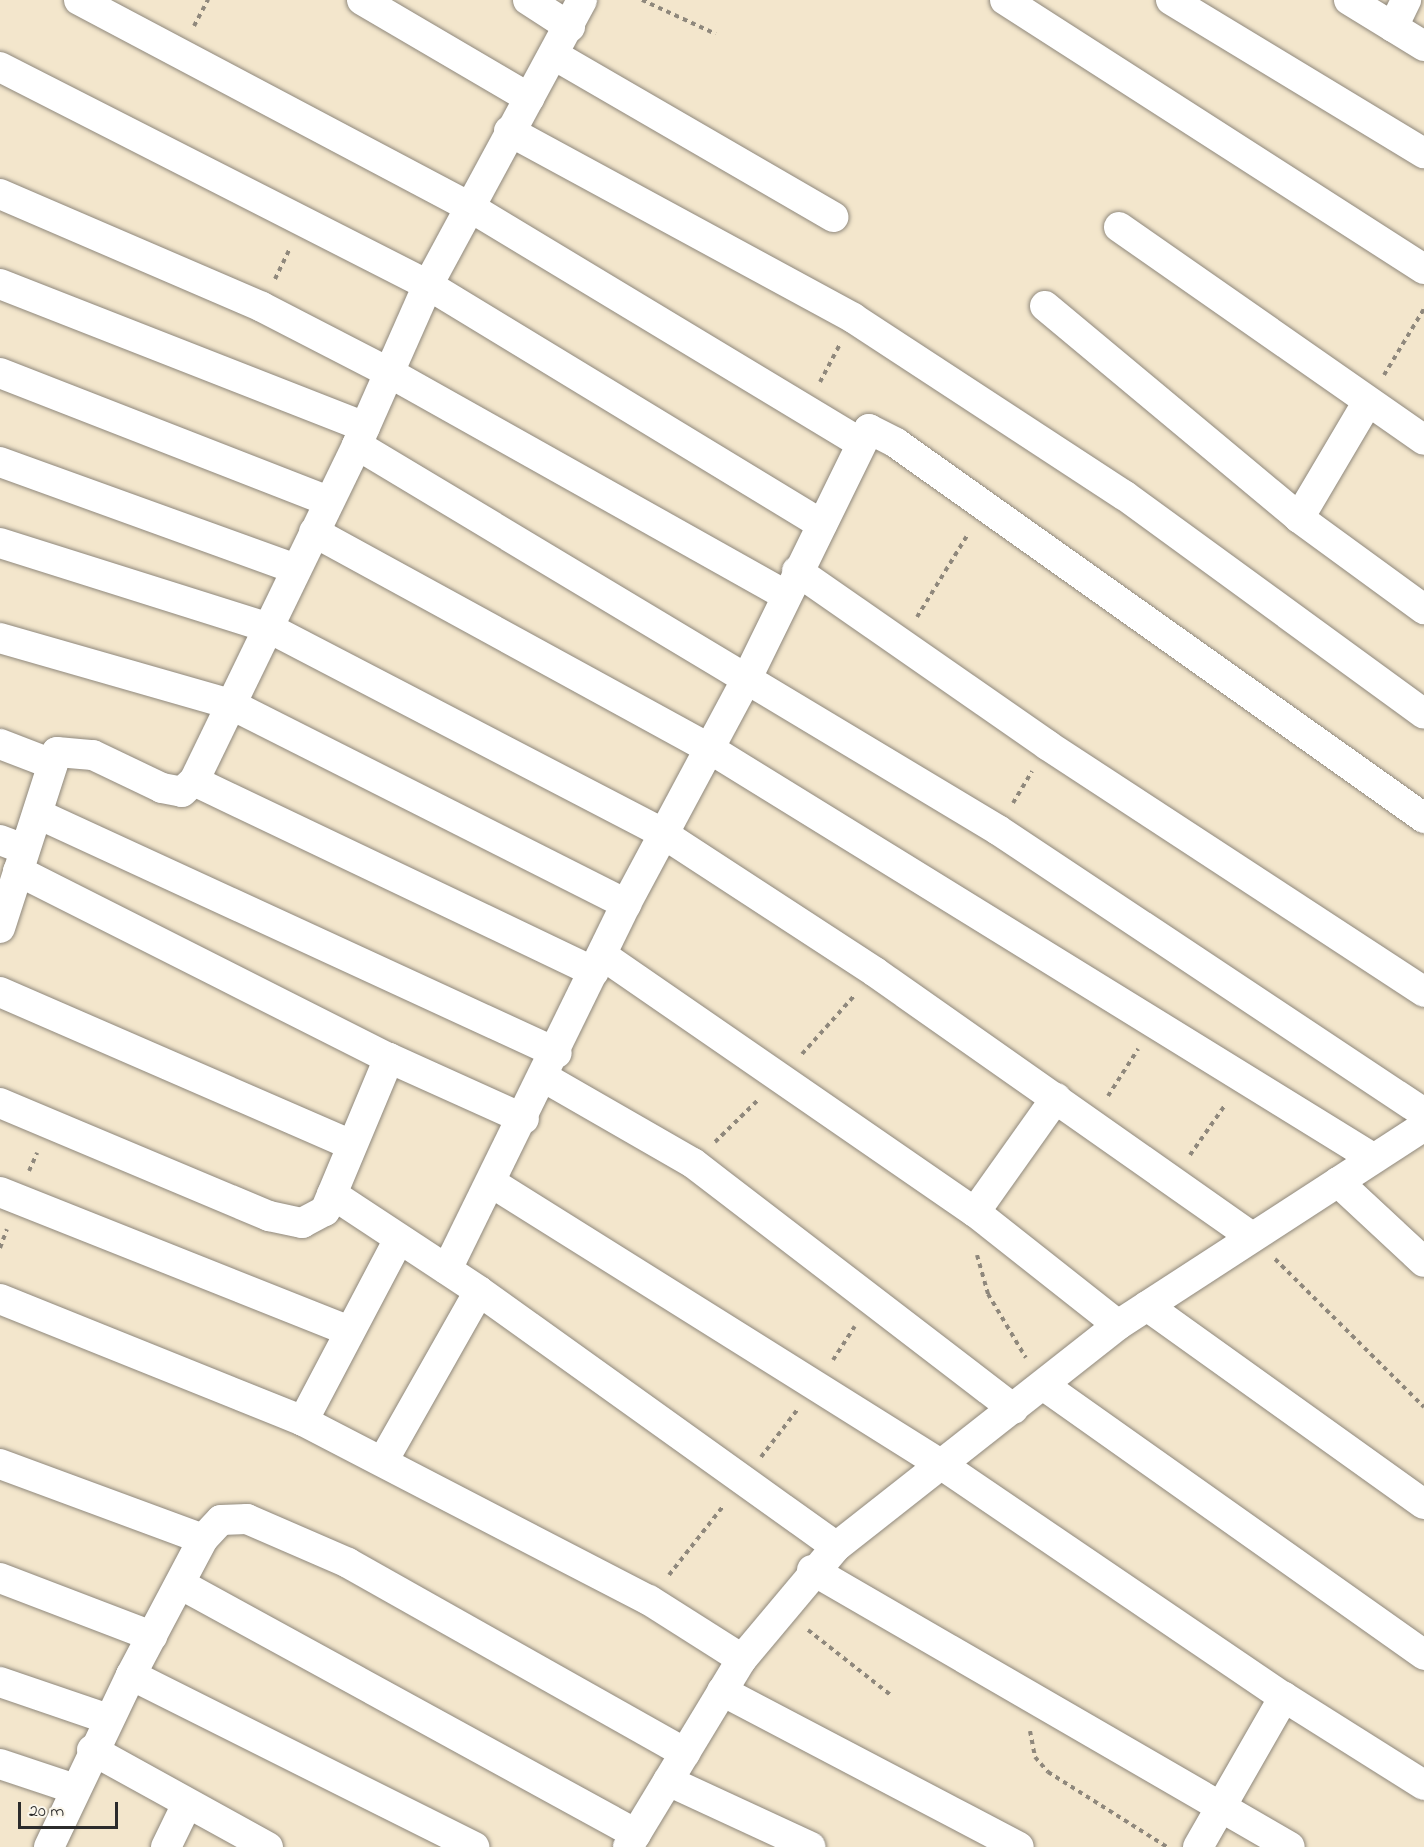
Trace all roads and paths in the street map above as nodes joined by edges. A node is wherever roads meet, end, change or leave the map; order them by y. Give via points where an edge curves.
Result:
1 (79, 0) edge
2 (362, 0) edge
3 (528, 0) edge
4 (582, 0) edge
5 (642, 0) edge
6 (1005, 0) edge
7 (1171, 0) edge
8 (1349, 0) edge
9 (1406, 0) edge
10 (570, 27) junction
11 (1393, 27) junction
12 (716, 34) dead end
13 (1424, 46) edge
14 (554, 55) junction
15 (0, 67) edge
16 (529, 98) junction
17 (508, 131) junction
18 (1424, 153) edge
19 (0, 194) edge
20 (468, 207) junction
21 (834, 217) dead end
22 (303, 220) junction
23 (1119, 227) dead end
24 (1424, 269) edge
25 (0, 284) edge
26 (428, 285) junction
27 (1045, 306) dead end
28 (262, 307) junction
29 (1424, 309) edge
30 (853, 318) junction
31 (388, 372) junction
32 (0, 373) edge
33 (1367, 403) junction
34 (807, 408) junction
35 (361, 436) junction
36 (1424, 440) edge
37 (860, 442) junction
38 (0, 462) edge
39 (329, 501) junction
40 (984, 508) junction
41 (1299, 518) junction
42 (822, 525) junction
43 (314, 532) junction
44 (0, 543) edge
45 (296, 569) junction
46 (791, 583) junction
47 (1424, 609) edge
48 (267, 627) junction
49 (0, 638) edge
50 (902, 642) junction
51 (748, 676) junction
52 (230, 704) junction
53 (1424, 714) edge
54 (0, 744) edge
55 (1047, 744) junction
56 (710, 749) junction
57 (52, 764) junction
58 (194, 781) junction
59 (38, 814) junction
60 (1424, 818) edge
61 (998, 830) junction
62 (662, 833) junction
63 (14, 853) edge
64 (626, 904) junction
65 (0, 928) edge
66 (598, 964) junction
67 (875, 972) junction
68 (0, 992) edge
69 (1424, 992) edge
70 (1156, 1021) junction
71 (389, 1058) junction
72 (551, 1065) junction
73 (1245, 1076) junction
74 (779, 1079) junction
75 (1056, 1098) junction
76 (0, 1103) edge
77 (1424, 1113) edge
78 (524, 1119) junction
79 (1091, 1120) junction
80 (50, 1122) junction
81 (1424, 1126) edge
82 (349, 1144) junction
83 (1371, 1157) junction
84 (693, 1163) junction
85 (1174, 1178) junction
86 (1338, 1182) junction
87 (492, 1183) junction
88 (332, 1194) junction
89 (9, 1195) edge
90 (975, 1212) junction
91 (1251, 1236) junction
92 (399, 1239) junction
93 (1424, 1262) edge
94 (447, 1270) junction
95 (479, 1291) junction
96 (873, 1298) junction
97 (0, 1299) edge
98 (1147, 1306) junction
99 (1118, 1325) junction
100 (349, 1331) junction
101 (1043, 1385) junction
102 (816, 1386) junction
103 (1424, 1407) edge
104 (1014, 1409) junction
105 (303, 1421) junction
106 (383, 1461) junction
107 (0, 1464) edge
108 (942, 1465) junction
109 (745, 1479) junction
110 (1424, 1504) edge
111 (203, 1539) junction
112 (836, 1547) junction
113 (812, 1570) junction
114 (0, 1578) edge
115 (180, 1584) junction
116 (649, 1600) junction
117 (780, 1608) junction
118 (152, 1636) junction
119 (1424, 1655) edge
120 (742, 1659) junction
121 (131, 1675) junction
122 (0, 1682) edge
123 (722, 1691) junction
124 (892, 1696) dead end
125 (1284, 1697) junction
126 (1032, 1698) junction
127 (108, 1719) junction
128 (92, 1750) junction
129 (685, 1753) junction
130 (0, 1764) edge
131 (668, 1780) junction
132 (1424, 1785) edge
133 (75, 1790) junction
134 (186, 1804) junction
135 (1221, 1807) junction
136 (632, 1840) edge
137 (49, 1847) edge
138 (166, 1847) edge
139 (267, 1847) edge
140 (474, 1847) edge
141 (811, 1847) edge
142 (1019, 1847) edge
143 (1168, 1847) edge
144 (1198, 1847) edge
145 (1290, 1847) edge

1 - 20 street
2 - 16 street
3 - 10 street
4 - 10 street
5 - 12 path
6 - 24 street
7 - 18 street
8 - 11 street
9 - 11 street
10 - 14 street
11 - 13 street
14 - 16 street
14 - 21 street
15 - 22 street
16 - 17 street
17 - 20 street
17 - 30 street
19 - 28 street
20 - 26 street
20 - 34 street
22 - 26 street
22 - 28 path
23 - 33 street
25 - 35 street
26 - 31 street
26 - 42 street
27 - 41 street
28 - 31 street
29 - 33 path
30 - 34 path
30 - 53 street via 1124,495
31 - 35 street
31 - 46 street
32 - 39 street
33 - 36 street
33 - 41 street
34 - 37 street
35 - 39 street
35 - 51 street
37 - 40 street via 869,429 884,434
37 - 42 street
38 - 45 street
39 - 43 street
40 - 50 path
40 - 60 street
41 - 47 street
42 - 46 street
43 - 45 street
43 - 56 street
44 - 48 street
45 - 48 street
46 - 50 street
46 - 51 street
48 - 52 street
48 - 62 street
49 - 52 street
50 - 55 street
51 - 56 street
51 - 61 street
52 - 58 street
52 - 64 street
54 - 57 street
55 - 61 path
55 - 69 street
56 - 62 street
56 - 70 street
57 - 58 street via 57,752 78,750 162,788 182,792
57 - 59 street
58 - 66 street
59 - 63 street
59 - 72 street
61 - 77 street
62 - 64 street
62 - 67 street
63 - 65 street
63 - 71 street
64 - 66 street
66 - 72 street
66 - 74 street
67 - 74 path
67 - 75 street
68 - 82 street
70 - 73 street
70 - 79 path
71 - 78 street
71 - 82 street
72 - 78 street
72 - 84 street
73 - 83 street
73 - 85 path
74 - 84 path
74 - 90 street
75 - 79 street
75 - 90 street
76 - 80 street
78 - 87 street
79 - 85 street
80 - 88 street via 268,1216 302,1223 315,1219
80 - 89 path
81 - 83 street
82 - 88 street
83 - 86 street
84 - 96 street
85 - 91 street
86 - 91 street
86 - 93 street
87 - 94 street
87 - 102 street
88 - 92 street
89 - 100 street
90 - 99 street
90 - 101 path via 977,1257 988,1294
91 - 98 street
91 - 103 path
92 - 94 street
92 - 100 street
94 - 95 street
95 - 106 street
95 - 109 street
96 - 102 path
96 - 104 street
97 - 105 street
98 - 99 street
98 - 110 street
99 - 101 street
100 - 105 street
101 - 104 street
101 - 119 street
102 - 108 street
102 - 109 path
104 - 108 street
105 - 106 street
106 - 116 street
107 - 111 street
108 - 112 street
108 - 125 street
109 - 112 street
109 - 116 path
111 - 115 street
111 - 129 street via 222,1520 247,1519 274,1528 348,1563
112 - 113 street
113 - 117 street
113 - 126 street
114 - 118 street
115 - 118 street
115 - 136 street
116 - 120 street
117 - 120 street
117 - 124 path
118 - 121 street
120 - 123 street
121 - 127 street
121 - 140 street
122 - 127 street
123 - 129 street
123 - 142 street
125 - 132 street
125 - 135 street
126 - 135 street
126 - 143 path via 1029,1744 1048,1772
127 - 128 street
128 - 133 street
128 - 134 street
129 - 131 street
130 - 133 street
131 - 136 street
131 - 141 street
133 - 137 street
134 - 138 street
134 - 139 street
135 - 144 street
135 - 145 street

